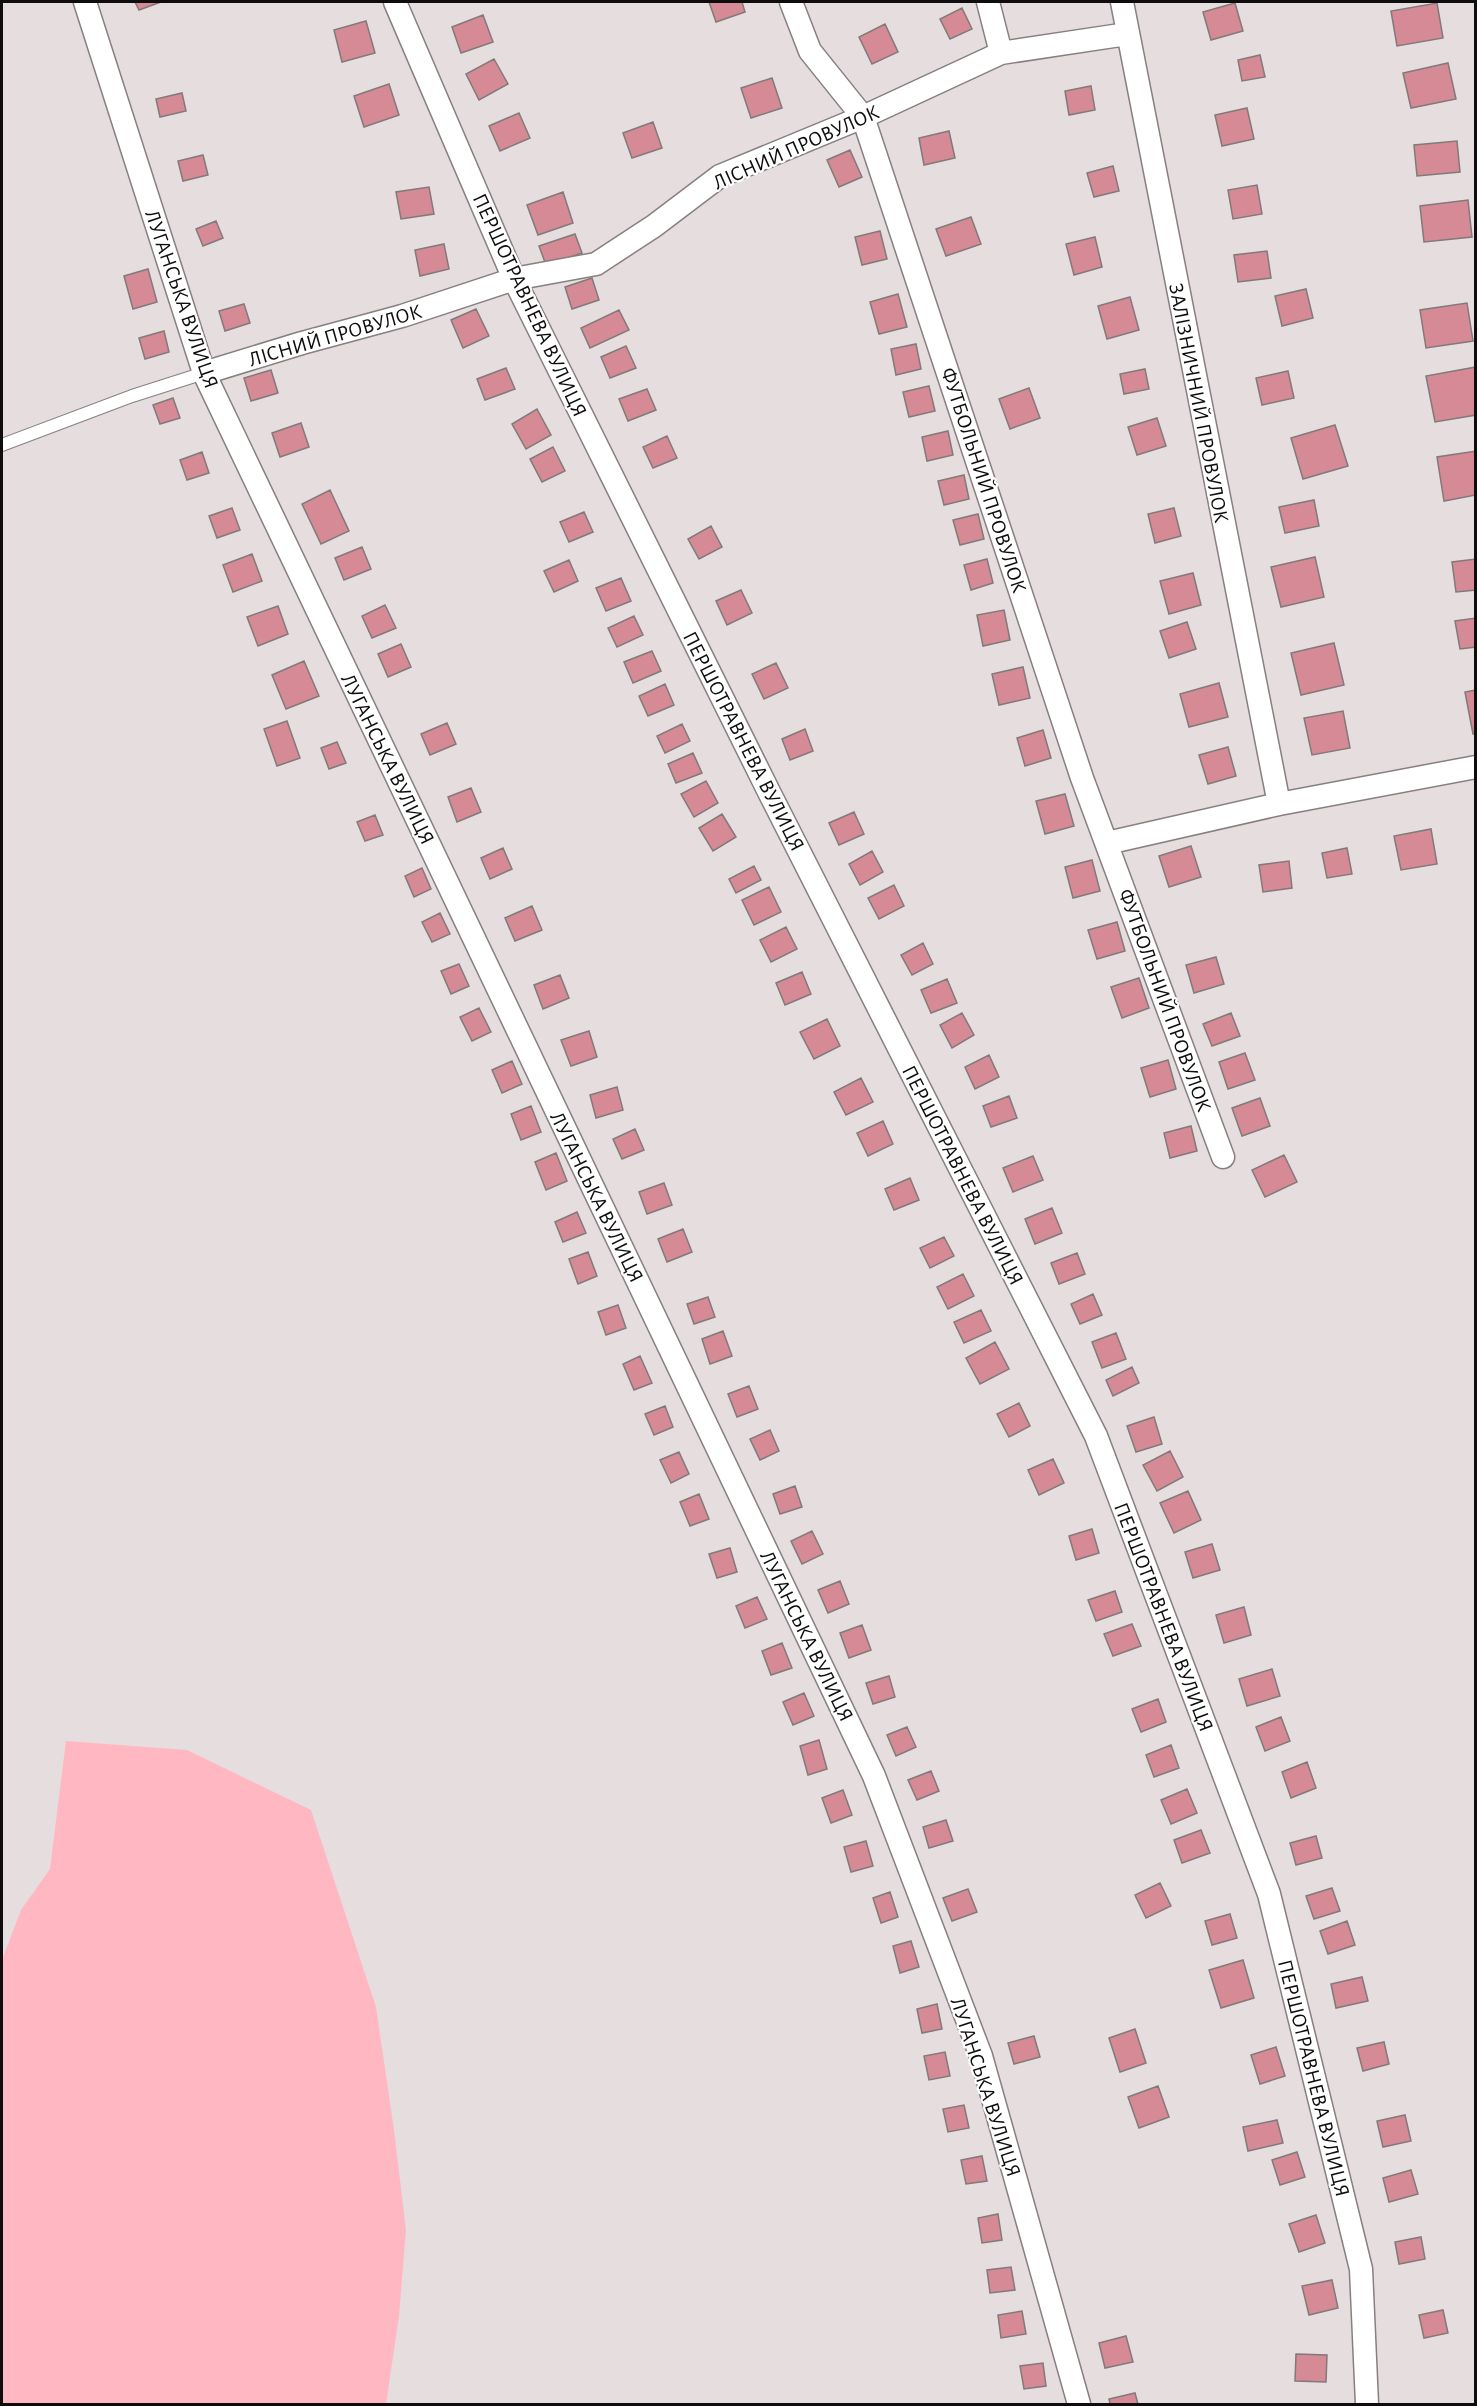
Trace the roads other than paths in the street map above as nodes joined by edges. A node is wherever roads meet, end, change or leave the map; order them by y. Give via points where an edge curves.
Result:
1 (85, 2) edge
2 (395, 2) edge
3 (791, 2) edge
4 (988, 2) edge
5 (1122, 2) edge
6 (1127, 34) junction
7 (1001, 53) junction
8 (863, 117) junction
9 (514, 279) junction
10 (204, 374) junction
11 (2, 445) edge
12 (1476, 767) edge
13 (1279, 804) junction
14 (1107, 843) junction
15 (1223, 1157) dead end
16 (1079, 2404) edge
17 (1367, 2404) edge

1 - 10 street, ЛУГАНСЬКА ВУЛИЦЯ
2 - 9 street, ПЕРШОТРАВНЕВА ВУЛИЦЯ
3 - 8 street via 810,51
4 - 7 street
5 - 6 street, ЗАЛІЗНИЧНИЙ ПРОВУЛОК
6 - 7 street, ЛІСНИЙ ПРОВУЛОК
6 - 13 street, ЗАЛІЗНИЧНИЙ ПРОВУЛОК
7 - 8 street, ЛІСНИЙ ПРОВУЛОК
8 - 9 street, ЛІСНИЙ ПРОВУЛОК via 720,177 596,264
8 - 14 street, ФУТБОЛЬНИЙ ПРОВУЛОК
9 - 10 street, ЛІСНИЙ ПРОВУЛОК
9 - 17 street, ПЕРШОТРАВНЕВА ВУЛИЦЯ via 1096,1436 1269,1894 1361,2269
10 - 11 lane via 132,396
10 - 16 street, ЛУГАНСЬКА ВУЛИЦЯ via 873,1776 981,2056
12 - 13 street
13 - 14 street
14 - 15 street, ФУТБОЛЬНИЙ ПРОВУЛОК

